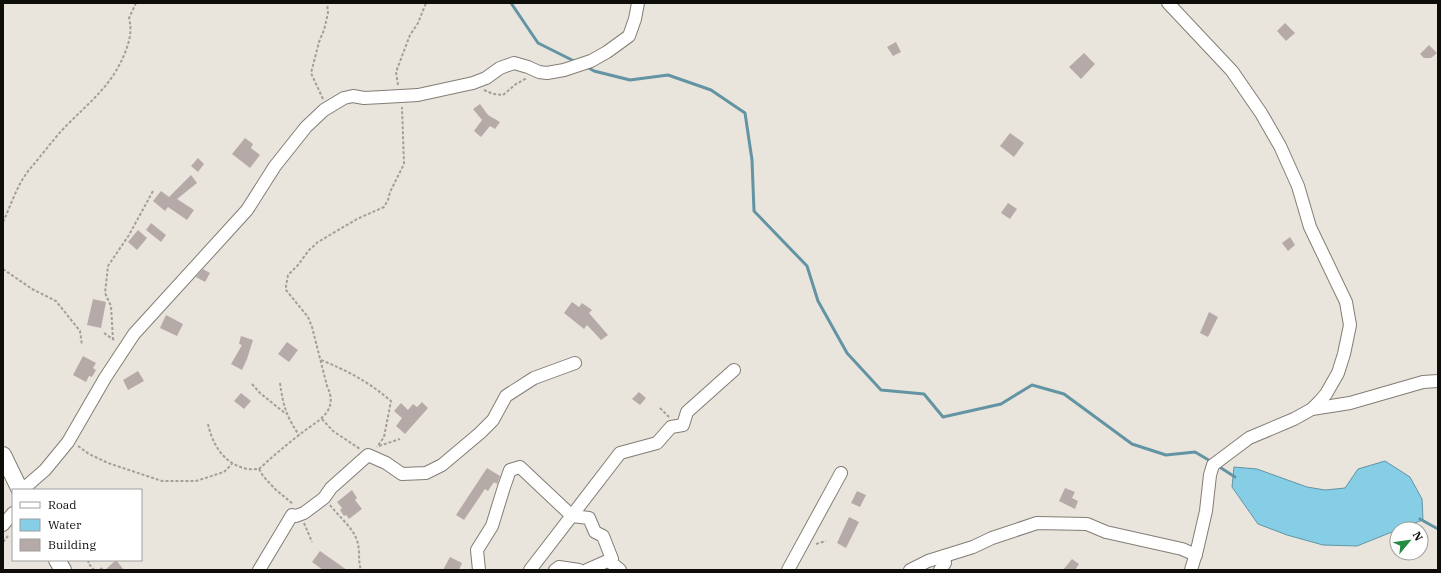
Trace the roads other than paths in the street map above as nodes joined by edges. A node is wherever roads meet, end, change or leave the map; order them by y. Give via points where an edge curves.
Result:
1 (638, 3) edge
2 (1168, 3) edge
3 (575, 363) dead end
4 (734, 370) dead end
5 (1438, 381) edge
6 (1312, 409) junction
7 (3, 455) edge
8 (841, 473) dead end
9 (20, 489) edge
10 (22, 489) edge
11 (12, 514) edge
12 (572, 516) junction
13 (3, 525) edge
14 (1196, 555) junction
15 (944, 556) junction
16 (58, 561) edge
17 (609, 561) junction
18 (63, 570) edge
19 (259, 570) edge
20 (479, 570) edge
21 (530, 570) edge
22 (555, 570) edge
23 (579, 570) edge
24 (587, 570) edge
25 (620, 570) edge
26 (788, 570) edge
27 (910, 570) edge
28 (940, 570) edge
29 (1191, 570) edge

1 - 10 street via 629,36 591,61 547,73 514,63 473,83 418,95 344,98 316,116 274,166 247,210 134,334 68,442 45,470
2 - 6 street via 1232,71 1261,113 1280,146 1298,186 1310,227 1346,302 1350,324 1342,361 1326,394
3 - 19 street via 534,378 506,396 493,420 480,433 442,465 426,473 402,474 368,455 331,488 324,498 304,513 292,515
4 - 12 street via 687,412 683,425 671,427 657,443 620,453
5 - 6 street via 1423,382 1350,403
6 - 14 street via 1249,438 1213,465
7 - 9 main road
8 - 26 street
11 - 13 street
12 - 17 street via 589,518 595,532 603,536 612,559
12 - 20 street via 520,467 510,470 492,526 477,550
12 - 21 street
14 - 15 street via 1182,549 1106,532 1087,524 1037,523
14 - 29 street
15 - 27 street
15 - 28 street via 945,562
16 - 18 main road
17 - 24 street
17 - 25 street
22 - 23 street via 559,567

